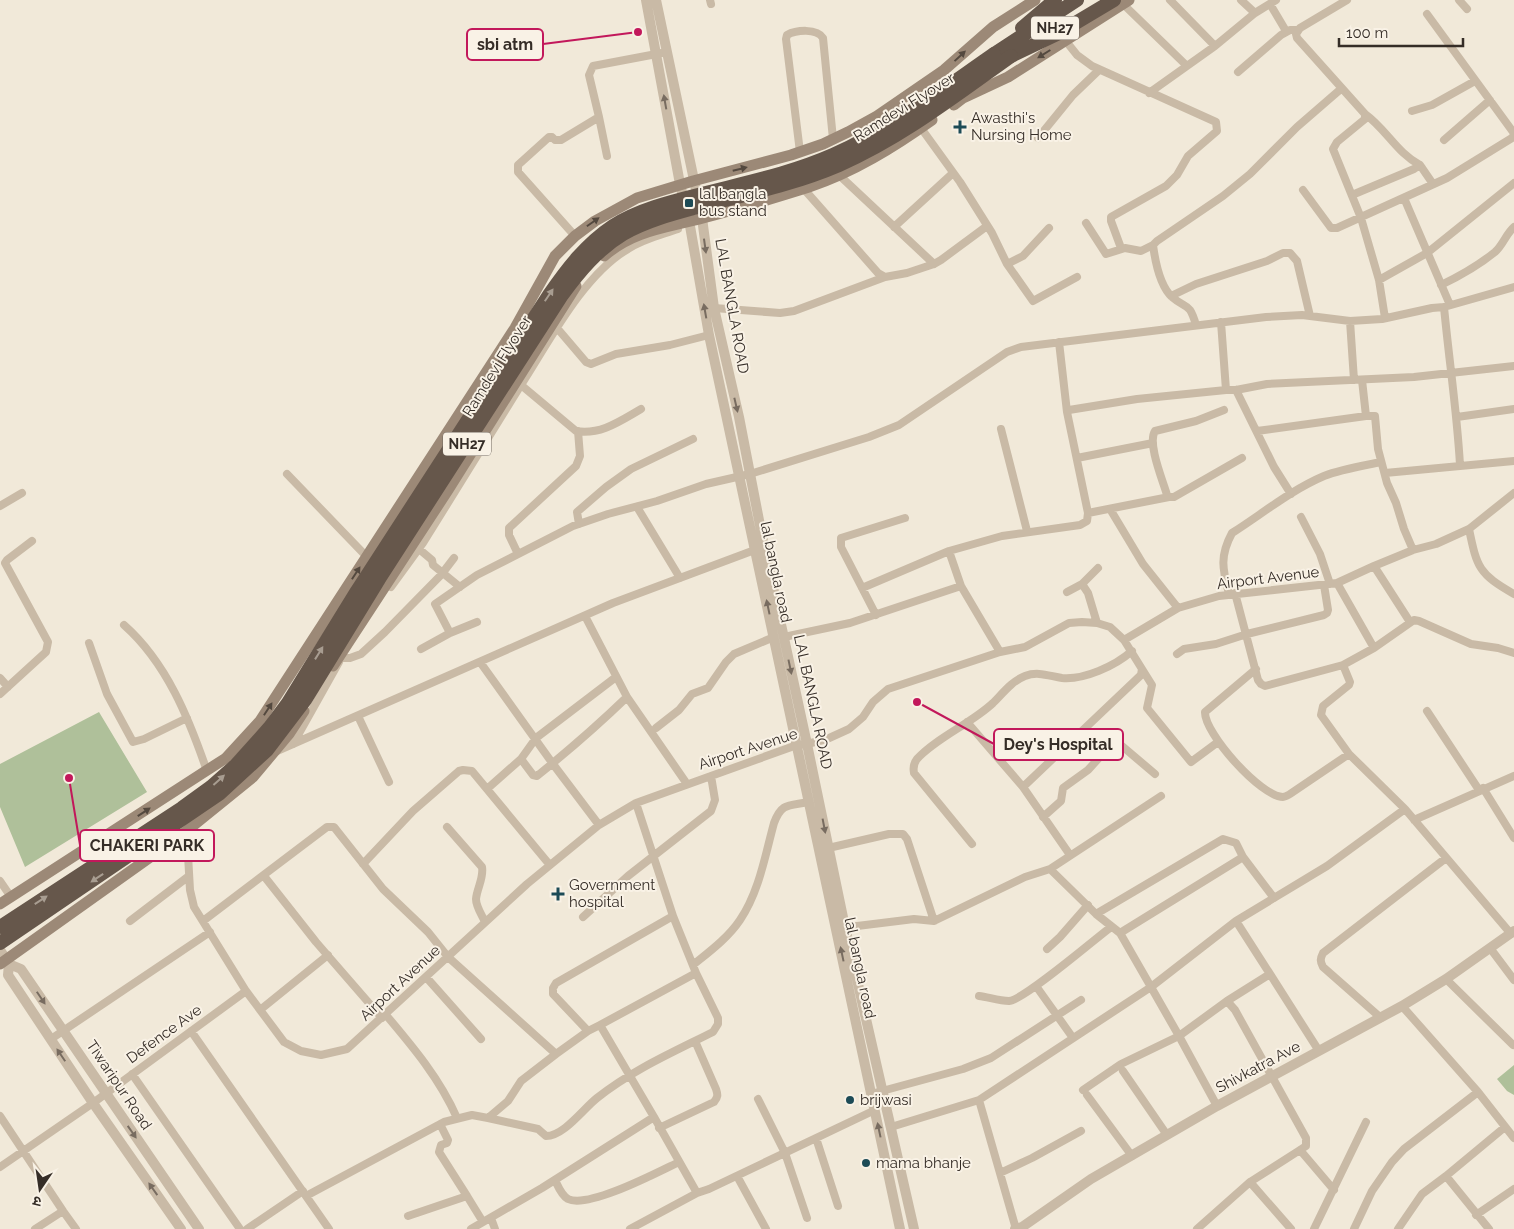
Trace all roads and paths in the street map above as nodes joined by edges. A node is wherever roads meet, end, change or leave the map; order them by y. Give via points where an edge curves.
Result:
1 (646, 0) edge
2 (656, 0) edge
3 (1035, 0) edge
4 (1055, 0) edge
5 (1077, 0) edge
6 (1099, 0) edge
7 (1170, 0) edge
8 (1348, 0) edge
9 (1459, 0) edge
10 (1122, 1) edge
11 (1243, 1) edge
12 (1273, 2) edge
13 (1467, 9) dead end
14 (1255, 13) junction
15 (1427, 14) dead end
16 (656, 26) junction
17 (1298, 30) junction
18 (1286, 31) junction
19 (1065, 40) junction
20 (1216, 46) junction
21 (662, 52) junction
22 (994, 54) junction
23 (1011, 56) junction
24 (1187, 66) junction
25 (1099, 70) junction
26 (1238, 72) dead end
27 (1475, 81) junction
28 (1342, 88) junction
29 (1149, 93) junction
30 (1490, 100) junction
31 (1412, 111) dead end
32 (1365, 114) junction
33 (598, 118) junction
34 (680, 119) junction
35 (669, 120) junction
36 (921, 128) junction
37 (1038, 138) dead end
38 (832, 139) junction
39 (1444, 140) dead end
40 (800, 152) junction
41 (607, 156) dead end
42 (1420, 165) junction
43 (953, 173) junction
44 (839, 175) junction
45 (693, 181) junction
46 (1514, 182) edge
47 (680, 184) junction
48 (1433, 184) junction
49 (803, 188) junction
50 (1303, 190) dead end
51 (1352, 196) junction
52 (1404, 198) junction
53 (702, 218) junction
54 (1361, 218) junction
55 (689, 223) junction
56 (1086, 223) dead end
57 (987, 226) junction
58 (894, 227) junction
59 (1514, 227) edge
60 (1049, 228) dead end
61 (576, 236) junction
62 (1153, 245) junction
63 (1121, 248) junction
64 (1427, 253) junction
65 (934, 264) junction
66 (1007, 264) junction
67 (1077, 276) dead end
68 (886, 277) junction
69 (1379, 280) junction
70 (1441, 285) junction
71 (1514, 287) edge
72 (1171, 296) junction
73 (1447, 306) junction
74 (714, 308) junction
75 (1310, 316) junction
76 (1385, 318) junction
77 (1350, 321) junction
78 (1220, 322) junction
79 (1196, 325) junction
80 (557, 328) junction
81 (709, 335) junction
82 (1059, 342) junction
83 (1514, 366) edge
84 (1451, 373) junction
85 (1358, 380) junction
86 (521, 385) junction
87 (1226, 390) junction
88 (1236, 390) junction
89 (641, 409) dead end
90 (1514, 409) edge
91 (1224, 410) dead end
92 (1067, 412) junction
93 (1366, 416) junction
94 (1457, 416) junction
95 (1001, 429) dead end
96 (578, 431) junction
97 (1257, 431) junction
98 (693, 439) dead end
99 (1153, 443) junction
100 (1077, 458) junction
101 (1242, 458) dead end
102 (1514, 461) edge
103 (1381, 462) junction
104 (1460, 465) junction
105 (1385, 473) junction
106 (287, 474) dead end
107 (745, 475) junction
108 (22, 493) dead end
109 (1514, 493) edge
110 (1291, 494) junction
111 (1169, 497) junction
112 (0, 506) edge
113 (637, 507) junction
114 (1110, 509) junction
115 (1088, 513) junction
116 (905, 518) dead end
117 (1301, 518) dead end
118 (579, 524) junction
119 (1469, 529) junction
120 (1027, 531) junction
121 (32, 541) dead end
122 (760, 548) junction
123 (418, 549) junction
124 (1413, 550) junction
125 (949, 552) junction
126 (518, 554) junction
127 (367, 557) junction
128 (454, 558) dead end
129 (1374, 566) junction
130 (1098, 568) dead end
131 (443, 572) junction
132 (680, 578) junction
133 (1082, 584) junction
134 (1331, 584) junction
135 (961, 586) junction
136 (460, 587) junction
137 (862, 588) junction
138 (1067, 592) dead end
139 (1232, 594) junction
140 (1514, 594) edge
141 (1178, 608) junction
142 (876, 615) junction
143 (585, 616) junction
144 (478, 622) dead end
145 (1410, 622) junction
146 (1097, 623) junction
147 (124, 626) dead end
148 (450, 632) junction
149 (1247, 634) junction
150 (779, 637) junction
151 (1124, 640) junction
152 (89, 643) dead end
153 (1374, 648) junction
154 (421, 649) dead end
155 (1132, 651) junction
156 (1000, 652) junction
157 (1514, 653) edge
158 (1177, 654) dead end
159 (342, 658) junction
160 (480, 662) junction
161 (1343, 665) junction
162 (1142, 669) junction
163 (1256, 669) junction
164 (616, 677) junction
165 (0, 678) edge
166 (8, 687) junction
167 (0, 694) edge
168 (627, 698) junction
169 (1427, 711) dead end
170 (358, 716) junction
171 (187, 718) junction
172 (967, 722) junction
173 (656, 728) dead end
174 (536, 738) junction
175 (1218, 742) junction
176 (293, 744) junction
177 (802, 744) junction
178 (274, 752) junction
179 (1349, 754) junction
180 (521, 759) junction
181 (553, 764) junction
182 (207, 771) junction
183 (1155, 774) dead end
184 (711, 776) junction
185 (1514, 776) edge
186 (389, 782) dead end
187 (687, 784) junction
188 (1023, 787) junction
189 (487, 789) junction
190 (1481, 789) junction
191 (1161, 796) dead end
192 (814, 801) junction
193 (636, 803) junction
194 (1405, 809) junction
195 (1043, 816) junction
196 (1414, 820) junction
197 (599, 825) junction
198 (447, 826) dead end
199 (184, 833) junction
200 (1514, 838) edge
201 (972, 844) dead end
202 (824, 849) junction
203 (654, 855) junction
204 (1070, 856) junction
205 (1243, 857) junction
206 (1446, 858) junction
207 (363, 864) junction
208 (549, 864) junction
209 (1050, 869) junction
210 (189, 876) junction
211 (264, 876) junction
212 (0, 881) edge
213 (11, 897) junction
214 (1274, 898) junction
215 (0, 904) edge
216 (1088, 905) junction
217 (1096, 914) junction
218 (673, 916) junction
219 (583, 917) dead end
220 (130, 921) dead end
221 (203, 921) junction
222 (934, 921) junction
223 (1236, 921) junction
224 (485, 922) junction
225 (0, 927) edge
226 (1111, 927) junction
227 (841, 928) junction
228 (210, 932) junction
229 (1120, 933) junction
230 (1512, 933) edge
231 (0, 943) edge
232 (1047, 948) dead end
233 (1490, 948) junction
234 (328, 955) junction
235 (448, 957) junction
236 (4, 959) edge
237 (694, 969) junction
238 (1270, 974) junction
239 (426, 977) junction
240 (1446, 979) junction
241 (1514, 980) edge
242 (852, 982) junction
243 (1036, 986) junction
244 (1151, 987) junction
245 (246, 991) junction
246 (979, 996) dead end
247 (1081, 1000) dead end
248 (1227, 1001) junction
249 (1402, 1006) junction
250 (260, 1010) junction
251 (384, 1016) junction
252 (1057, 1016) junction
253 (1382, 1018) junction
254 (600, 1025) junction
255 (64, 1030) junction
256 (191, 1031) junction
257 (588, 1031) junction
258 (1179, 1036) junction
259 (1073, 1038) junction
260 (51, 1039) junction
261 (481, 1040) dead end
262 (695, 1041) junction
263 (1514, 1045) edge
264 (1320, 1051) junction
265 (556, 1054) junction
266 (1123, 1071) dead end
267 (132, 1074) junction
268 (629, 1075) junction
269 (1271, 1077) junction
270 (882, 1091) junction
271 (1478, 1092) junction
272 (106, 1094) junction
273 (871, 1094) junction
274 (758, 1099) dead end
275 (978, 1100) junction
276 (93, 1103) junction
277 (1217, 1106) junction
278 (875, 1110) junction
279 (0, 1116) edge
280 (654, 1117) junction
281 (457, 1118) junction
282 (488, 1118) junction
283 (1366, 1122) dead end
284 (440, 1124) junction
285 (1505, 1127) junction
286 (659, 1128) junction
287 (890, 1128) junction
288 (1081, 1131) dead end
289 (1167, 1135) junction
290 (816, 1138) junction
291 (1514, 1138) edge
292 (1300, 1150) junction
293 (22, 1152) junction
294 (785, 1153) junction
295 (1132, 1156) junction
296 (678, 1162) junction
297 (0, 1167) edge
298 (1000, 1173) junction
299 (737, 1176) junction
300 (1446, 1176) junction
301 (555, 1180) junction
302 (1250, 1182) junction
303 (1514, 1189) edge
304 (1334, 1190) junction
305 (697, 1193) junction
306 (305, 1194) junction
307 (467, 1196) junction
308 (838, 1206) dead end
309 (63, 1211) junction
310 (1476, 1214) junction
311 (408, 1216) dead end
312 (491, 1218) junction
313 (807, 1218) dead end
314 (483, 1222) junction
315 (1019, 1228) edge
316 (35, 1229) edge
317 (76, 1229) edge
318 (181, 1229) edge
319 (199, 1229) edge
320 (240, 1229) edge
321 (247, 1229) edge
322 (329, 1229) edge
323 (472, 1229) edge
324 (495, 1229) edge
325 (630, 1229) edge
326 (766, 1229) edge
327 (900, 1229) edge
328 (914, 1229) edge
329 (1197, 1229) edge
330 (1292, 1229) edge
331 (1314, 1229) edge
332 (1354, 1229) edge
333 (1398, 1229) edge
334 (1489, 1229) edge

1 - 16 street
2 - 16 street
38 -> 3 main road via 877,116 944,70 993,27
4 - 22 highway
5 - 22 highway, Ramdevi Flyover / NH27
6 - 23 highway, Ramdevi Flyover / NH27
7 - 20 street
8 - 17 street
9 - 13 street
10 - 19 main road
10 - 23 highway
10 - 24 street
11 - 14 street
12 - 14 street
12 - 18 street
14 - 20 street
15 - 27 street
16 - 21 street
17 - 18 street
17 - 28 street via 1297,38
18 - 26 street
19 - 25 street via 1077,55
19 -> 36 main road via 1008,77 963,98
20 - 24 street
21 - 33 street via 592,66 589,75
21 - 34 street, LAL BANGLA ROAD
35 -> 21 street, lal bangla road
225 -> 22 highway, Ramdevi Flyover / NH27, bridge via 211,787 270,727 549,295 579,254 599,236 653,208 788,172 832,156 885,128
23 -> 231 highway, Ramdevi Flyover / NH27, bridge via 900,132 840,165 804,179 658,219 623,234 592,258 562,295 305,700 268,750 219,794
24 - 29 street
25 - 29 street
25 - 37 street via 1073,95
27 - 30 street
27 - 31 street via 1437,103
28 - 32 street
28 - 62 street via 1250,174
29 - 63 street via 1216,122 1217,131 1188,156 1166,186 1112,217
30 - 39 street
30 - 48 street via 1514,136
32 - 42 street via 1409,159
32 - 51 street via 1365,119 1333,149
33 - 41 street
33 - 61 street via 561,140 549,138 516,169
34 - 35 street
34 - 45 street, LAL BANGLA ROAD
35 - 47 street, lal bangla road
36 - 43 street
36 - 44 main road
38 - 40 main road
38 - 40 street via 822,38 814,31 792,32 786,39
45 -> 40 main road
42 - 48 street
42 - 51 street
43 - 57 street
43 - 58 street
44 - 49 main road
44 - 58 street
45 - 47 main road
45 - 53 street, LAL BANGLA ROAD
46 - 64 street
47 - 55 street, lal bangla road
61 -> 47 main road via 623,205
48 - 52 street
49 - 53 main road
49 - 68 street via 878,273
50 - 54 street via 1331,228
51 - 54 street
52 - 54 street
52 - 64 street
53 - 55 main road
53 -> 74 street, LAL BANGLA ROAD
54 - 69 street
55 - 80 street via 627,249 599,272
81 -> 55 street, lal bangla road
55 - 178 main road via 634,236 612,249 585,273 443,498 289,734
56 - 63 street via 1106,254
57 - 65 street
57 - 66 street
58 - 65 street
59 - 70 street via 1496,251
60 - 66 street via 1023,256
61 - 127 main road via 555,256 514,328
62 - 63 street via 1141,251
62 - 72 street via 1157,270
64 - 69 street
64 - 70 street
65 - 68 street
66 - 67 street via 1033,301
68 - 74 street via 794,311 780,313
69 - 76 street
70 - 73 street
71 - 73 street
72 - 75 street via 1196,284 1290,253 1297,261
72 - 79 street via 1190,308
73 - 76 street
73 - 84 street
74 -> 107 street, LAL BANGLA ROAD
75 - 77 street
75 - 78 street
76 - 77 street
77 - 85 street
78 - 79 street
78 - 87 street
79 - 82 street
80 - 81 street via 591,364 616,354
80 - 86 street
81 - 107 street, lal bangla road
82 - 92 street
82 - 107 street via 1007,352 899,425
83 - 84 street
84 - 85 street
84 - 94 street
85 - 88 street via 1266,384
85 - 93 street
86 - 96 street
86 - 123 street
87 - 88 street
87 - 92 street via 1138,399
88 - 97 street
89 - 96 street via 601,430
90 - 94 street
91 - 99 street via 1155,431
92 - 100 street
93 - 97 street
93 - 103 street via 1376,417
94 - 104 street
95 - 120 street
96 - 126 street via 580,456 576,466 509,528 508,535
97 - 110 street
98 - 118 street via 631,469 606,486 577,512
99 - 100 street
99 - 111 street
100 - 115 street
101 - 111 street via 1180,494
102 - 104 street
103 - 105 street
103 - 110 street via 1336,472
104 - 105 street
105 - 124 street
106 - 127 street
107 - 113 street
107 - 122 street, lal bangla road
108 - 112 street
109 - 119 street, Airport Avenue
110 - 139 street via 1232,533 1222,563
111 - 114 street
113 - 118 street
113 - 132 street
114 - 115 street
114 - 141 street via 1142,564
115 - 120 street via 1084,523
116 - 137 street via 842,538 841,547
117 - 134 street
118 - 126 street
119 - 124 street, Airport Avenue
119 - 140 street via 1475,560 1486,576
120 - 125 street
121 - 166 street via 5,564 48,646 46,652
122 - 132 street
122 - 150 street, lal bangla road
123 - 131 street
123 - 159 street
124 - 129 street, Airport Avenue
125 - 135 street
125 - 137 street
126 - 136 street
182 -> 127 main road via 226,758 260,721
128 - 131 street
129 - 134 street, Airport Avenue
129 - 145 street
130 - 133 street
131 - 136 street
131 - 159 street via 361,654
132 - 143 street
133 - 138 street
133 - 146 street
134 - 139 street, Airport Avenue
134 - 149 street via 1327,613
134 - 153 street
135 - 142 street
135 - 156 street
136 - 148 street via 435,604
137 - 142 street
139 - 141 street, Airport Avenue
139 - 149 street
141 - 151 street, Airport Avenue
142 - 150 street
143 - 160 street
143 - 164 street
144 - 148 street
145 - 153 street
145 - 157 street via 1419,621 1471,644
146 - 151 street, Airport Avenue via 1110,626
146 - 156 street, Airport Avenue via 1069,624 1025,647
147 - 171 street via 140,640 168,680
148 - 154 street
149 - 158 street via 1216,644 1184,649
149 - 163 street
150 - 173 street via 734,654 708,688 692,694 679,710
150 - 177 street, lal bangla road
151 - 155 street
152 - 171 street via 107,694 133,742
153 - 161 street
155 - 162 street
155 - 172 street via 1090,676 1026,675
156 - 177 street, Airport Avenue via 888,690 849,729
159 - 176 street
160 - 170 street
160 - 174 street
161 - 163 street via 1265,686 1258,680
161 - 179 street via 1349,685 1323,706 1321,715
162 - 175 street via 1152,685 1148,708 1191,762
162 - 188 street via 1141,675
163 - 175 street via 1205,712 1205,720
164 - 168 street
164 - 174 street
165 - 166 street
166 - 167 street
168 - 181 street
168 - 187 street
169 - 190 street
170 - 176 street
170 - 186 street
171 - 182 street
172 - 188 street
172 - 201 street via 915,760 913,767 914,773
174 - 180 street
174 - 181 street
175 - 179 street via 1240,768 1274,795 1284,797
176 - 178 street
177 - 184 street, Airport Avenue
177 - 192 street, lal bangla road
178 - 199 main road via 253,777
179 - 194 street
180 - 181 street via 535,776
180 - 189 street
181 - 197 street
213 -> 182 main road
183 - 195 street via 1122,746 1108,748 1088,770 1063,788 1061,801
184 - 187 street, Airport Avenue
184 - 203 street via 715,800 711,811
185 - 190 street
187 - 193 street, Airport Avenue
188 - 195 street
189 - 207 street via 472,771 459,771 413,811
189 - 208 street
190 - 196 street
190 - 200 street
191 - 204 street
192 - 202 street, lal bangla road
192 - 237 street via 782,808 778,812 753,897 739,921
193 - 197 street, Airport Avenue
193 - 203 street
194 - 196 street
194 - 214 street via 1327,866
195 - 204 street
196 - 206 street
197 - 208 street, Airport Avenue
198 - 224 street via 482,866 476,899
199 - 210 street, Airport Avenue
199 - 236 main road
202 - 222 street via 902,834 907,839
202 - 227 street, lal bangla road
203 - 218 street
203 - 219 street
204 - 209 street
205 - 214 street
205 - 217 street via 1236,842 1223,839
205 - 229 street
206 - 230 street
206 - 253 street via 1323,953 1321,962 1324,967
207 - 211 street via 337,829 331,826
207 - 235 street
208 - 224 street, Airport Avenue
209 - 216 street
209 - 222 street via 1025,877
210 - 220 street
210 - 221 street, Airport Avenue via 194,907
211 - 221 street
211 - 234 street
212 - 213 street
213 - 215 main road
214 - 223 street
216 - 217 street
216 - 232 street
217 - 226 street
218 - 237 street
218 - 257 street via 556,983 553,994
221 - 228 street, Airport Avenue
222 - 227 street via 914,919
223 - 238 street
223 - 244 street
224 - 235 street, Airport Avenue
226 - 229 street
226 - 243 street
227 - 242 street, lal bangla road
228 - 245 street, Airport Avenue
228 - 255 street
229 - 244 street
230 - 233 street, Shivkatra Ave
233 - 240 street, Shivkatra Ave
233 - 241 street
234 - 250 street
234 - 251 street
235 - 239 street, Airport Avenue
235 - 265 street
236 -> 255 street, Tiwaripur Road via 21,969
236 - 260 street via 8,975
237 - 254 street
237 - 262 street via 718,1018 713,1032
238 - 248 street
238 - 264 street
239 - 251 street, Airport Avenue
239 - 261 street
240 - 249 street, Shivkatra Ave
240 - 263 street
242 - 270 street, LAL BANGLA ROAD
242 - 273 street, lal bangla road
243 - 246 street via 1015,1000
243 - 252 street
244 - 258 street
244 - 259 street
245 - 250 street, Airport Avenue
245 - 256 street, Defence Ave
247 - 252 street
248 - 258 street
248 - 269 street
249 - 253 street, Shivkatra Ave
249 - 271 street
250 - 251 street, Airport Avenue via 284,1042 301,1051 321,1055 347,1050
251 - 281 street via 414,1048 438,1081
252 - 259 street
252 - 270 street via 991,1058
253 - 264 street, Shivkatra Ave
254 - 257 street
254 - 268 street
255 - 260 street
255 - 272 street, Tiwaripur Road
256 - 267 street, Defence Ave
256 - 306 street
257 - 265 street
258 - 277 street
258 - 295 street via 1121,1064 1085,1092
259 - 275 street
276 -> 260 street
262 - 268 street
262 - 286 street via 717,1098
264 - 269 street, Shivkatra Ave
265 - 282 street via 520,1081 508,1101
266 - 289 street
267 - 272 street, Defence Ave
267 - 320 street
268 - 280 street
268 - 282 street via 556,1134 544,1135 538,1130
269 - 277 street, Shivkatra Ave
269 - 292 street via 1306,1138 1306,1146
270 - 273 street
270 - 287 street, LAL BANGLA ROAD
271 - 285 street
271 - 332 street via 1404,1149 1392,1162 1372,1191
272 - 276 street, Defence Ave
272 -> 319 street, Tiwaripur Road
273 - 278 street, lal bangla road
274 - 294 street
275 - 287 street
275 - 298 street
276 - 293 street, Defence Ave
318 -> 276 street
277 - 289 street, Shivkatra Ave
278 - 290 street
327 -> 278 street, lal bangla road
279 - 293 street
280 - 286 street
280 - 301 street
281 - 282 street via 472,1114
281 - 284 street
283 - 304 street
284 - 306 street
284 - 307 street via 448,1140 441,1145 439,1152
285 - 291 street
285 - 300 street
286 - 296 street
287 - 328 street, LAL BANGLA ROAD
288 - 298 street
289 - 295 street, Shivkatra Ave
290 - 294 street
290 - 308 street
292 - 302 street
292 - 304 street
293 - 297 street, Defence Ave
293 - 309 street
294 - 299 street
294 - 313 street
295 - 315 street, Shivkatra Ave
296 - 301 street via 634,1184 582,1201 570,1200 563,1195
296 - 305 street
298 - 315 street
299 - 305 street
299 - 326 street
300 - 310 street
300 - 333 street via 1422,1194
301 - 312 street
302 - 329 street
302 - 330 street
303 - 310 street
304 - 331 street
305 - 325 street
306 - 321 street
306 - 322 street
307 - 311 street
307 - 314 street
309 - 316 street
309 - 317 street
310 - 334 street
312 - 314 street
312 - 324 street
314 - 323 street

